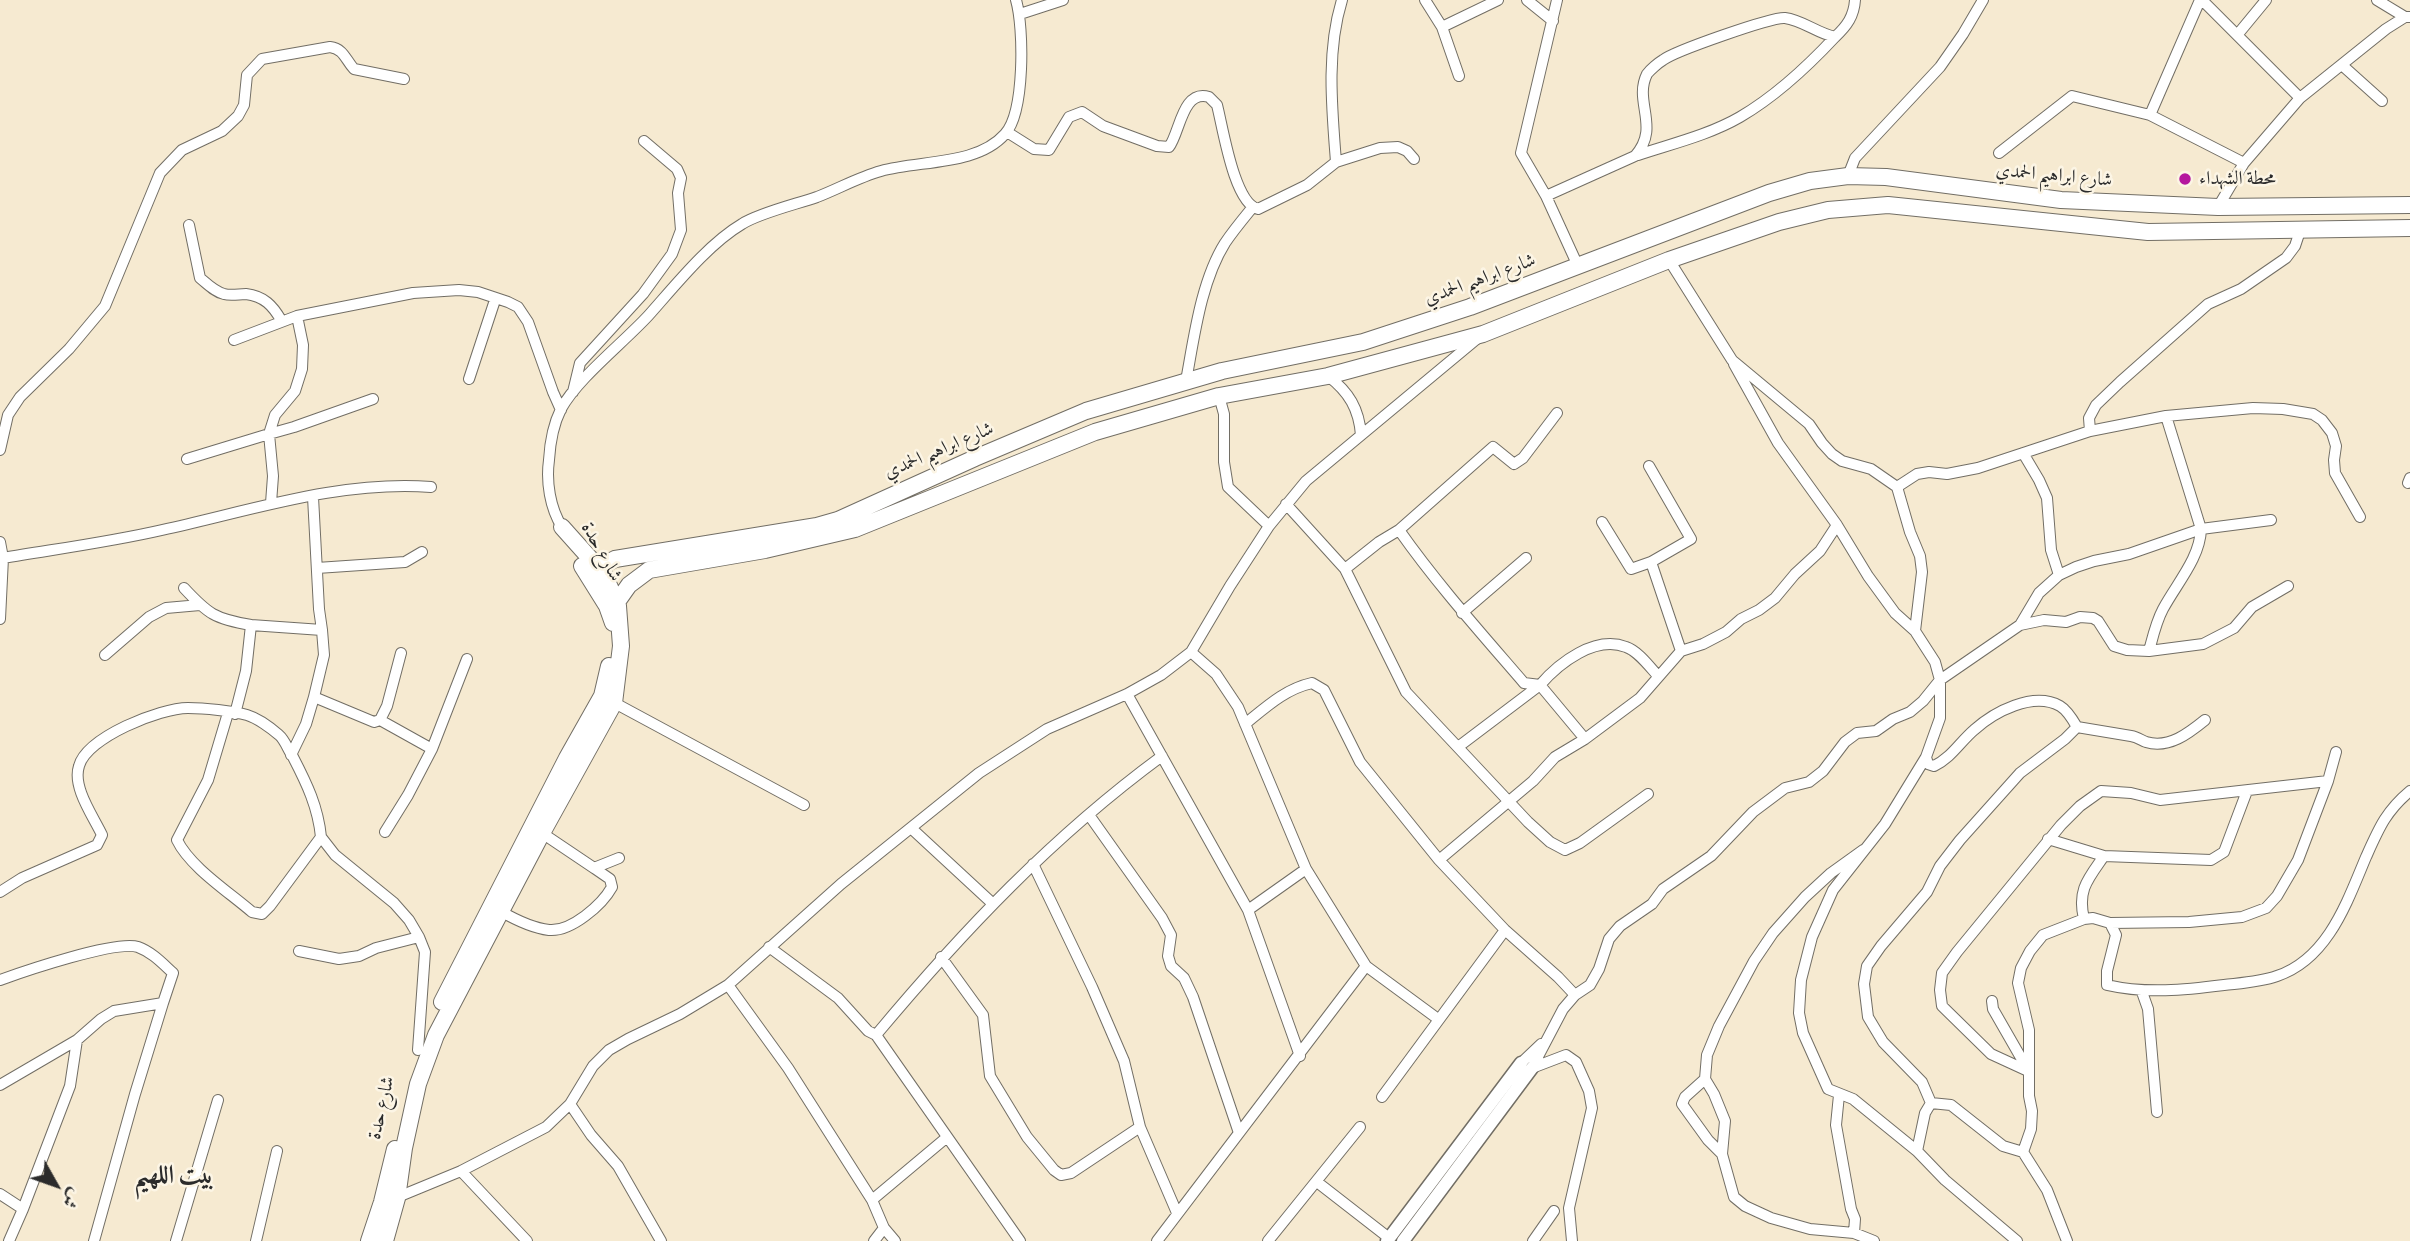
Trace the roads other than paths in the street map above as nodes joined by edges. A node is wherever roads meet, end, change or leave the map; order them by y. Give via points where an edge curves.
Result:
1 (1016, 0) edge
2 (1063, 0) edge
3 (1342, 0) edge
4 (1425, 0) edge
5 (1498, 0) edge
6 (1527, 0) edge
7 (1557, 0) edge
8 (1855, 0) edge
9 (1983, 0) edge
10 (2201, 0) edge
11 (2266, 0) edge
12 (2377, 0) edge
13 (1020, 14) junction
14 (2407, 17) edge
15 (1553, 21) junction
16 (1442, 27) junction
17 (2238, 34) junction
18 (1835, 37) junction
19 (2343, 65) junction
20 (1459, 76) dead end
21 (404, 79) dead end
22 (2300, 98) junction
23 (2382, 101) dead end
24 (2150, 116) junction
25 (1007, 132) junction
26 (644, 141) dead end
27 (1999, 153) dead end
28 (1634, 156) junction
29 (1414, 159) dead end
30 (1336, 162) junction
31 (2244, 163) junction
32 (1848, 176) junction
33 (1546, 195) junction
34 (2152, 205) junction
35 (2410, 205) edge
36 (2218, 207) junction
37 (1252, 208) junction
38 (190, 225) dead end
39 (2410, 228) edge
40 (2300, 230) junction
41 (2148, 232) junction
42 (1669, 260) junction
43 (1578, 266) junction
44 (495, 300) junction
45 (297, 316) junction
46 (281, 320) junction
47 (1483, 334) junction
48 (234, 340) dead end
49 (1732, 360) junction
50 (1259, 362) junction
51 (1328, 376) junction
52 (469, 379) dead end
53 (1186, 381) junction
54 (1263, 388) junction
55 (573, 392) junction
56 (1219, 396) junction
57 (373, 399) dead end
58 (561, 410) junction
59 (1557, 413) dead end
60 (2166, 416) junction
61 (2090, 431) junction
62 (269, 433) junction
63 (1361, 435) junction
64 (0, 450) edge
65 (2023, 453) junction
66 (187, 459) dead end
67 (1649, 466) dead end
68 (1897, 486) junction
69 (431, 488) dead end
70 (313, 497) junction
71 (875, 501) junction
72 (271, 503) junction
73 (1286, 504) junction
74 (2360, 517) dead end
75 (881, 520) junction
76 (2271, 520) dead end
77 (1602, 522) dead end
78 (1837, 524) junction
79 (1269, 526) junction
80 (562, 527) junction
81 (2201, 528) junction
82 (1399, 530) junction
83 (762, 533) junction
84 (0, 542) edge
85 (577, 544) junction
86 (765, 550) junction
87 (422, 552) dead end
88 (3, 558) junction
89 (1526, 558) dead end
90 (615, 559) junction
91 (1651, 562) junction
92 (317, 568) junction
93 (1345, 569) junction
94 (592, 570) junction
95 (2059, 575) junction
96 (2288, 586) dead end
97 (184, 588) dead end
98 (617, 602) junction
99 (200, 605) junction
100 (1462, 613) junction
101 (0, 619) edge
102 (251, 625) junction
103 (2020, 625) junction
104 (323, 630) junction
105 (1915, 631) junction
106 (1681, 651) junction
107 (2149, 651) junction
108 (1191, 652) junction
109 (401, 653) dead end
110 (105, 655) dead end
111 (467, 659) dead end
112 (1658, 676) junction
113 (1940, 680) junction
114 (1540, 685) junction
115 (1127, 694) junction
116 (314, 697) junction
117 (608, 699) junction
118 (232, 713) junction
119 (380, 720) junction
120 (2205, 720) dead end
121 (1245, 724) junction
122 (2077, 727) junction
123 (1585, 739) junction
124 (1458, 747) junction
125 (432, 749) junction
126 (2336, 752) dead end
127 (291, 755) junction
128 (1162, 757) junction
129 (1926, 757) junction
130 (2328, 781) junction
131 (2247, 791) junction
132 (2410, 791) edge
133 (1648, 794) dead end
134 (1508, 800) junction
135 (804, 805) dead end
136 (1089, 815) junction
137 (911, 828) junction
138 (385, 832) dead end
139 (542, 832) junction
140 (321, 837) junction
141 (2048, 839) junction
142 (1863, 850) junction
143 (2104, 856) junction
144 (619, 858) dead end
145 (1439, 860) junction
146 (1033, 864) junction
147 (594, 868) junction
148 (1306, 869) junction
149 (0, 892) edge
150 (992, 903) junction
151 (497, 909) junction
152 (1248, 910) junction
153 (2084, 919) junction
154 (2110, 923) junction
155 (1505, 930) junction
156 (419, 937) junction
157 (769, 947) junction
158 (299, 951) dead end
159 (942, 957) junction
160 (1366, 967) junction
161 (0, 980) edge
162 (727, 985) junction
163 (2142, 992) junction
164 (1575, 995) junction
165 (1992, 1001) dead end
166 (163, 1003) junction
167 (1438, 1019) junction
168 (431, 1034) junction
169 (876, 1035) junction
170 (78, 1040) junction
171 (418, 1050) junction
172 (1300, 1056) junction
173 (1526, 1066) junction
174 (2028, 1071) junction
175 (1705, 1079) junction
176 (0, 1085) edge
177 (412, 1091) junction
178 (1839, 1095) junction
179 (1382, 1097) dead end
180 (218, 1100) dead end
181 (1931, 1103) junction
182 (570, 1104) junction
183 (2157, 1112) dead end
184 (1140, 1127) junction
185 (1360, 1128) dead end
186 (1239, 1133) junction
187 (946, 1138) junction
188 (276, 1151) dead end
189 (1917, 1151) junction
190 (2023, 1152) junction
191 (1721, 1154) junction
192 (461, 1171) junction
193 (1317, 1181) junction
194 (0, 1194) edge
195 (390, 1200) junction
196 (872, 1200) junction
197 (23, 1209) junction
198 (1555, 1211) dead end
199 (1177, 1213) junction
200 (884, 1228) junction
201 (1854, 1233) junction
202 (1388, 1239) edge
203 (9, 1241) edge
204 (94, 1241) edge
205 (176, 1241) edge
206 (256, 1241) edge
207 (369, 1241) edge
208 (384, 1241) edge
209 (527, 1241) edge
210 (661, 1241) edge
211 (874, 1241) edge
212 (895, 1241) edge
213 (1020, 1241) edge
214 (1157, 1241) edge
215 (1268, 1241) edge
216 (1403, 1241) edge
217 (1533, 1241) edge
218 (1572, 1241) edge
219 (1874, 1241) edge
220 (2017, 1241) edge
221 (2067, 1241) edge

1 - 13 street
2 - 13 street
3 - 30 street via 1333,43
4 - 16 street
5 - 16 street
6 - 15 street
7 - 15 street
8 - 18 street via 1847,26
9 - 32 street via 1940,67 1855,158
10 - 17 street
10 - 24 street
11 - 17 street
12 - 14 street
13 - 25 street via 1021,68
14 - 19 street
15 - 33 street via 1521,153
16 - 20 street
17 - 22 street
18 - 28 street via 1803,72 1739,118
18 - 28 street via 1785,18 1766,20 1664,59 1647,74 1647,135
19 - 22 street
19 - 23 street
21 - 64 street via 354,69 344,52 330,47 262,59 252,67 238,116 222,131 182,150 160,173 105,306 20,397 8,415
22 - 31 street
24 - 27 street via 2072,96
24 - 31 street
25 - 37 street via 1034,149 1049,150 1069,117 1082,112 1103,127 1164,148 1175,136 1186,106 1198,97 1209,97 1217,105 1234,174
25 - 55 street via 970,156 880,171 743,223 700,258
26 - 55 street via 677,169 681,178 681,230 672,254 643,294 580,363
28 - 33 street
29 - 30 street via 1407,151 1388,146
30 - 37 street via 1307,185 1264,208
31 - 36 street
32 - 34 main road, شارع ابراهيم الحمدي via 2061,200
32 - 43 main road, شارع ابراهيم الحمدي via 1769,193
33 - 43 street
34 - 36 main road, شارع ابراهيم الحمدي
34 - 41 main road
35 - 36 main road, شارع ابراهيم الحمدي
37 - 53 street via 1224,245 1204,292
38 - 46 street via 200,278 222,294 261,298
39 - 40 main road
40 - 41 main road
40 - 61 street via 2286,258 2241,289 2208,304 2120,382 2088,418
41 - 42 main road via 1888,205 1828,210 1791,219
42 - 47 main road
42 - 49 street
43 - 50 main road, شارع ابراهيم الحمدي via 1363,342
44 - 45 street via 459,290 413,293
44 - 52 street
44 - 58 street via 518,307 528,322
45 - 46 street
45 - 62 street via 302,369 295,391 275,415
46 - 48 street
47 - 51 main road
47 - 63 street
49 - 68 street via 1809,424 1832,454 1871,469
49 - 78 street via 1778,443
50 - 53 main road, شارع ابراهيم الحمدي
50 - 54 main road
51 - 54 main road
51 - 63 street via 1356,407
53 - 71 main road, شارع ابراهيم الحمدي via 1086,411
54 - 56 main road
55 - 58 street
56 - 75 main road via 1095,432
56 - 79 street via 1228,487
57 - 62 street
58 - 80 street via 551,438 547,476
59 - 82 street via 1523,458 1514,464 1493,447
60 - 61 street
60 - 74 street via 2253,408 2313,414 2332,433 2335,473
60 - 81 street
61 - 65 street
62 - 66 street
62 - 72 street via 274,476
63 - 73 street
65 - 68 street via 1978,468 1917,474
65 - 95 street via 2047,498 2051,550
67 - 91 street via 1691,539
68 - 105 street via 1922,572
69 - 70 street via 388,487
70 - 72 street
70 - 92 street
71 - 75 main road
71 - 83 main road, شارع ابراهيم الحمدي via 817,526
72 - 88 street via 161,531
73 - 79 street
73 - 93 street
75 - 86 main road
76 - 81 street
77 - 91 street via 1631,569
78 - 105 street via 1881,595
78 - 106 street via 1820,551 1775,598 1726,632
79 - 108 street
80 - 85 main road, شارع حدة
80 - 94 main road, شارع حدة via 568,544
81 - 95 street
81 - 107 street via 2197,553 2162,611
82 - 93 street
82 - 100 street
83 - 86 main road
83 - 90 main road, شارع ابراهيم الحمدي
84 - 88 street
85 - 90 main road
85 - 94 main road, شارع حدة
86 - 98 main road via 649,570 629,585
87 - 92 street via 405,562
88 - 101 street
89 - 100 street
90 - 94 main road, شارع ابراهيم الحمدي
91 - 106 street
92 - 104 street
93 - 124 street via 1406,692
94 - 98 main road, شارع حدة via 610,584
94 - 117 main road, شارع حدة via 613,624
95 - 103 street via 2039,593
96 - 107 street via 2252,607 2234,628 2203,644
97 - 99 street
98 - 117 main road, شارع حدة via 621,646
99 - 102 street via 227,621
99 - 110 street via 166,608
100 - 114 street via 1524,683
102 - 104 street
102 - 118 street via 246,671
103 - 107 street via 2093,618 2114,646
103 - 113 street
104 - 116 street via 324,655
105 - 113 street via 1935,662
106 - 112 street
108 - 115 street via 1161,676
108 - 121 street via 1216,674
109 - 119 street
111 - 125 street
112 - 114 street via 1627,647 1611,644 1586,649
112 - 123 street via 1640,698
113 - 129 street via 1940,718
113 - 164 street via 1910,712 1877,732 1857,733 1809,782 1785,788 1753,812 1711,856 1620,926 1609,939 1590,985
114 - 123 street
114 - 124 street
115 - 128 street
115 - 137 street via 1047,729 979,773
116 - 119 street via 374,722
116 - 127 street
117 - 135 street
117 - 139 main road, شارع حدة
117 - 151 main road, شارع حدة via 567,758
118 - 127 street via 248,715 280,736
118 - 140 street via 208,780 177,840 182,851 252,912 262,914
118 - 149 street via 186,708 107,735 83,756 78,767 78,783 102,835 100,841
119 - 125 street
120 - 122 street via 2189,733 2158,744
121 - 145 street via 1299,686 1312,682 1324,690 1360,762
121 - 148 street
122 - 129 street via 2060,706 2030,702 2000,712 1973,730 1946,760 1934,766 1927,764
122 - 181 street via 2020,773 1960,840 1927,891 1867,966 1868,1017 1882,1042 1922,1082
123 - 134 street via 1555,757
124 - 134 street
125 - 138 street
126 - 130 street
127 - 140 street via 312,793
128 - 136 street
128 - 152 street
129 - 142 street via 1885,824
130 - 131 street
130 - 154 street via 2298,860 2266,908 2242,917
131 - 141 street via 2160,800 2101,792
131 - 143 street via 2224,852 2211,860
132 - 163 street via 2381,822 2329,933 2306,961 2257,981
133 - 134 street via 1565,850 1550,842
134 - 145 street
136 - 146 street
136 - 186 street via 1163,918 1171,935 1171,966 1184,978 1192,997
137 - 150 street
137 - 157 street
139 - 147 street
139 - 151 main road, شارع حدة
140 - 156 street via 335,855 394,904
141 - 143 street
141 - 174 street via 1942,973 1940,990 1942,1006 1991,1054
142 - 175 street via 1822,881 1773,933 1719,1026 1707,1055
142 - 178 street via 1833,890 1812,937 1801,980 1803,1033 1828,1089
143 - 153 street via 2083,887 2080,904
144 - 147 street
145 - 155 street
146 - 150 street
146 - 184 street via 1124,1061
147 - 151 street via 610,879 612,887 594,910 573,923 552,930
148 - 152 street
148 - 160 street
150 - 159 street
151 - 168 main road, شارع حدة
152 - 172 street
153 - 154 street
153 - 174 street via 2043,934 2021,968 2018,983 2029,1030
154 - 163 street via 2116,935 2107,985
155 - 164 street
155 - 167 street
156 - 158 street via 339,959
156 - 171 street via 425,952
157 - 162 street
157 - 169 street via 838,998
159 - 169 street
159 - 184 street via 982,1015 990,1076 1027,1137 1054,1170 1061,1175 1071,1173
160 - 167 street
160 - 172 street
161 - 166 street via 78,955 136,946 173,973
162 - 182 street via 609,1050 593,1066
162 - 196 street via 788,1068
163 - 183 street via 2148,1009
164 - 173 street
165 - 174 street
166 - 170 street via 114,1011
166 - 204 street
167 - 179 street
168 - 171 main road, شارع حدة
168 - 177 main road, شارع حدة
169 - 187 street
170 - 176 street
170 - 197 street via 70,1086
171 - 177 main road, شارع حدة
172 - 186 street
173 - 202 street
173 - 216 street
173 - 218 street via 1566,1055 1577,1062 1589,1090 1592,1108 1569,1208
174 - 190 street via 2031,1129
175 - 191 street via 1725,1121
175 - 191 street via 1682,1104
177 - 195 main road, شارع حدة
178 - 189 street via 1853,1099
178 - 201 street via 1836,1125
180 - 205 street
181 - 189 street
181 - 190 street via 1951,1105 2003,1146
182 - 192 street via 546,1127
182 - 210 street via 618,1166
184 - 199 street
185 - 193 street
186 - 199 street
187 - 196 street
187 - 213 street
188 - 206 street
189 - 220 street
190 - 221 street via 2047,1190
191 - 201 street via 1734,1197 1745,1206 1810,1229
192 - 195 street
192 - 209 street
193 - 202 street
193 - 215 street
194 - 197 street
195 - 207 main road, شارع حدة
195 - 208 main road, شارع حدة
196 - 200 street
197 - 203 street
198 - 217 street
199 - 214 street
200 - 211 street
200 - 212 street
201 - 219 street

